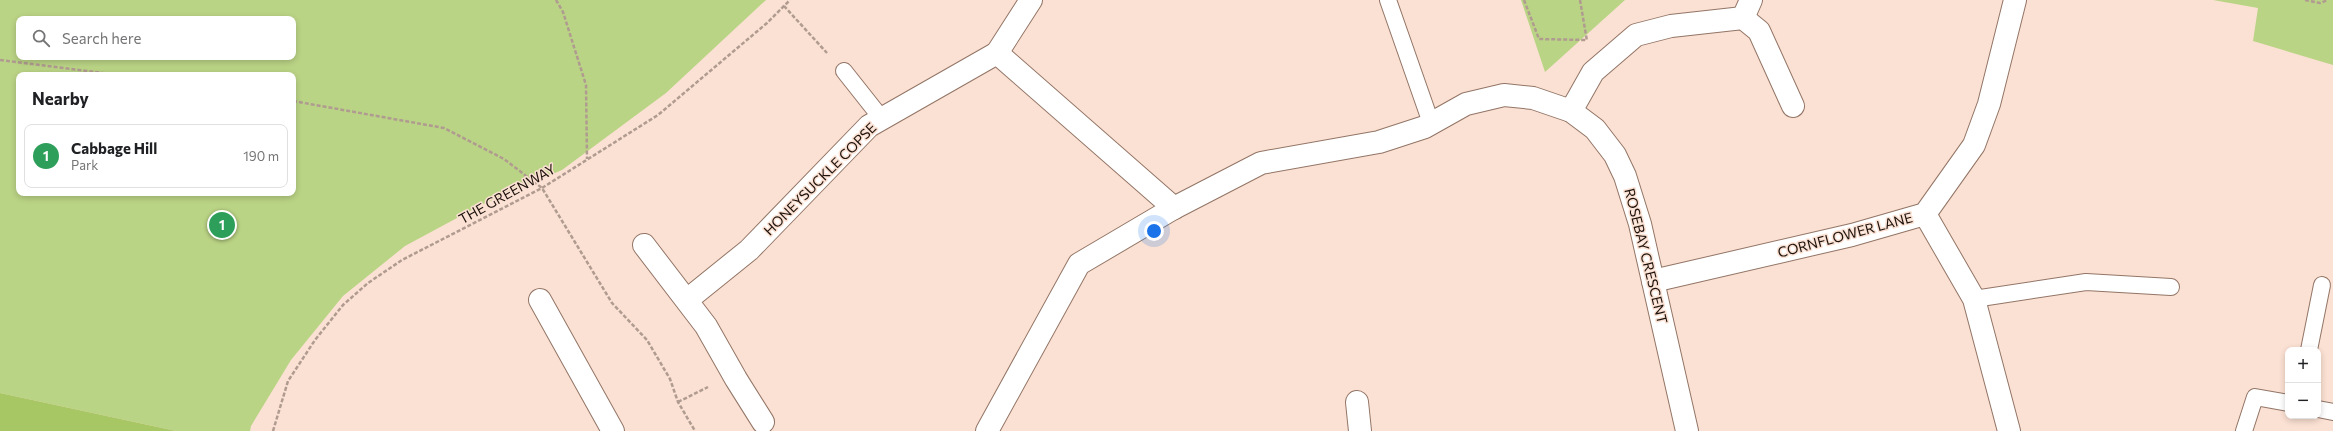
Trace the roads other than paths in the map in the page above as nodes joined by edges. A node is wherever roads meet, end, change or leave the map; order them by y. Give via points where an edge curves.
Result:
1 (1031, 0) edge
2 (1388, 0) edge
3 (2015, 0) edge
4 (1747, 9) edge
5 (997, 53) junction
6 (844, 72) road end
7 (1793, 106) dead end
8 (1571, 110) junction
9 (882, 119) junction
10 (1431, 124) junction
11 (1174, 208) junction
12 (1925, 214) junction
13 (644, 245) dead end
14 (1653, 281) junction
15 (2322, 285) dead end
16 (2171, 287) dead end
17 (1974, 299) junction
18 (540, 300) dead end
19 (687, 300) junction
20 (2310, 347) edge
21 (1357, 402) dead end
22 (2285, 402) edge
23 (2321, 410) edge
24 (2333, 412) edge
25 (763, 422) dead end
26 (618, 430) edge
27 (987, 431) edge
28 (1360, 431) edge
29 (1687, 431) edge
30 (2009, 431) edge
31 (2244, 431) edge

1 - 5 street, HONEYSUCKLE COPSE
2 - 10 lane
3 - 12 street, CORNFLOWER LANE via 1989,104 1974,145
4 - 7 street
4 - 8 street via 1636,35 1593,72
5 - 9 street, HONEYSUCKLE COPSE
5 - 11 street
6 - 9 lane
8 - 10 street, ROSEBAY CRESCENT via 1533,98 1504,95 1466,104
8 - 14 street, ROSEBAY CRESCENT via 1595,129 1615,155 1626,176
9 - 19 street, HONEYSUCKLE COPSE via 869,126 749,250
10 - 11 street, ROSEBAY CRESCENT via 1379,142 1261,163
11 - 27 street, ROSEBAY CRESCENT via 1079,264
12 - 14 street, CORNFLOWER LANE via 1852,235
12 - 17 street
13 - 19 street
14 - 29 street, ROSEBAY CRESCENT
15 - 20 lane
16 - 17 lane via 2086,282
17 - 30 street
18 - 26 street
19 - 25 street via 706,326
21 - 28 street
22 - 31 lane via 2255,397
23 - 24 lane

